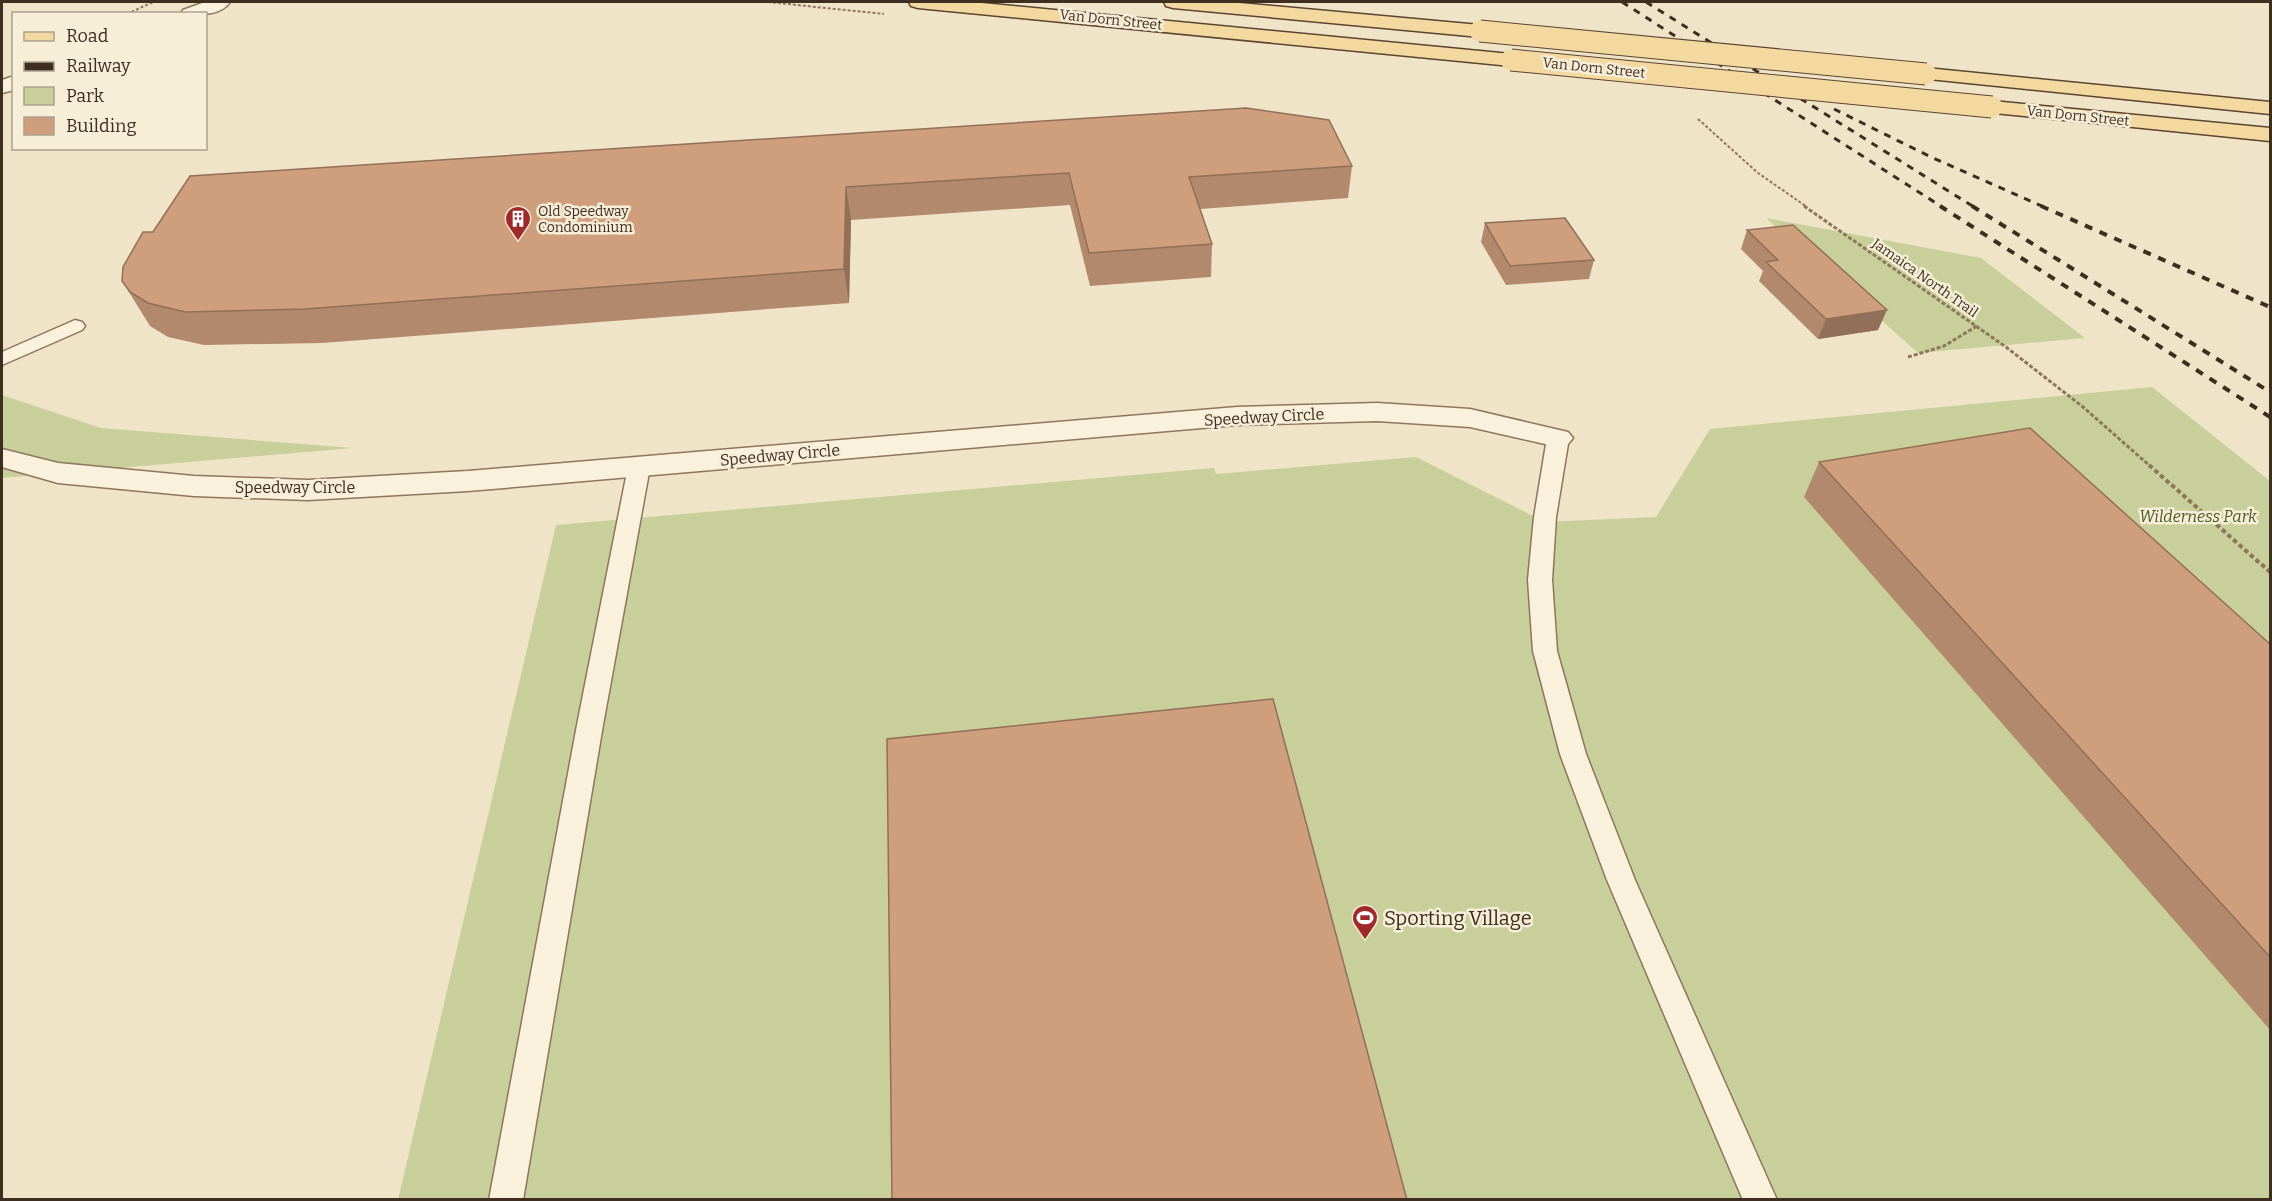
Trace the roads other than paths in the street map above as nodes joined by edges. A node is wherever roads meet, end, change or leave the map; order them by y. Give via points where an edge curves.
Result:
1 (221, 2) edge
2 (918, 2) edge
3 (1173, 2) edge
4 (195, 12) edge
5 (2271, 108) edge
6 (2271, 135) edge
7 (75, 326) dead end
8 (2, 359) edge
9 (1558, 438) joint
10 (2, 458) edge
11 (639, 467) junction
12 (506, 1200) edge
13 (1760, 1200) edge

1 - 4 street
2 - 6 main road, Van Dorn Street, bridge
3 - 5 main road, Van Dorn Street, bridge
7 - 8 lane
9 - 11 street, Speedway Circle via 1470,418 1377,412 1237,416
9 - 13 lane via 1540,580 1545,651 1570,743 1621,880
10 - 11 street, Speedway Circle via 58,472 195,486 308,490
11 - 12 lane

